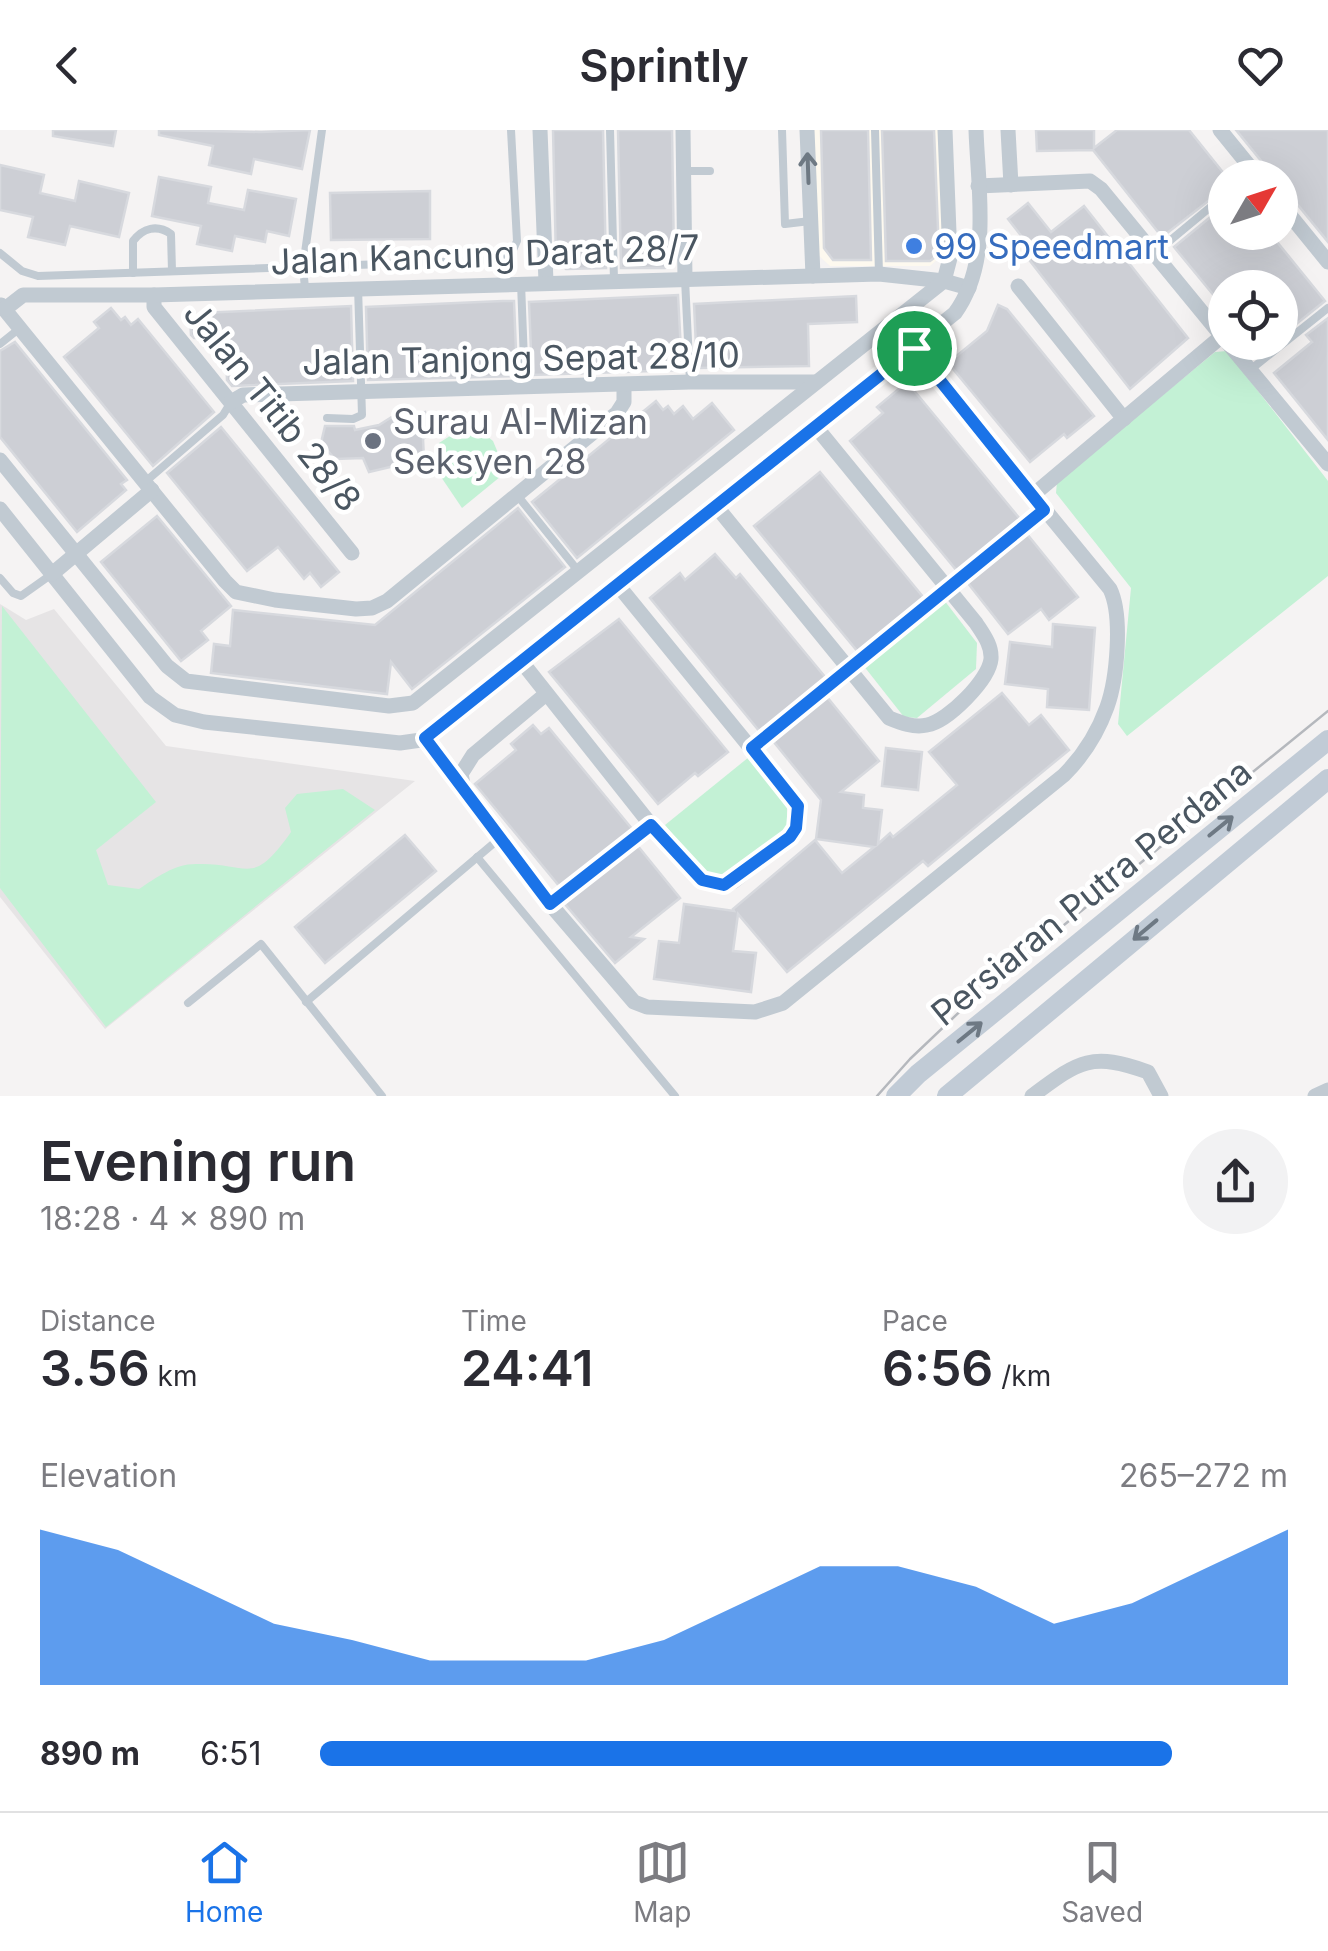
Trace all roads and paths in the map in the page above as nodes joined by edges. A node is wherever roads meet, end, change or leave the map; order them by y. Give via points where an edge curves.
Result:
1 (322, 130) edge
2 (511, 130) edge
3 (540, 130) edge
4 (610, 130) edge
5 (683, 130) edge
6 (782, 130) edge
7 (806, 130) edge
8 (875, 130) edge
9 (944, 130) edge
10 (976, 130) edge
11 (1008, 130) edge
12 (1220, 130) edge
13 (1242, 160) edge
14 (685, 171) junction
15 (710, 171) dead end
16 (1011, 185) junction
17 (978, 186) junction
18 (1208, 209) edge
19 (810, 221) junction
20 (1298, 225) edge
21 (0, 253) edge
22 (1154, 254) junction
23 (1328, 262) edge
24 (303, 267) junction
25 (172, 272) junction
26 (133, 273) junction
27 (880, 274) junction
28 (813, 276) junction
29 (685, 278) junction
30 (614, 280) junction
31 (944, 281) junction
32 (546, 282) junction
33 (521, 283) junction
34 (1018, 286) dead end
35 (358, 287) junction
36 (305, 288) junction
37 (969, 288) junction
38 (154, 294) junction
39 (2, 306) edge
40 (1328, 308) edge
41 (1208, 319) edge
42 (20, 328) junction
43 (0, 344) edge
44 (914, 348) junction
45 (1208, 352) edge
46 (1242, 360) edge
47 (1250, 370) junction
48 (690, 382) junction
49 (814, 382) junction
50 (624, 386) junction
51 (525, 387) junction
52 (360, 392) junction
53 (231, 402) junction
54 (327, 418) dead end
55 (1124, 418) junction
56 (816, 427) junction
57 (0, 460) edge
58 (1328, 464) edge
59 (148, 486) junction
60 (518, 495) junction
61 (1032, 495) junction
62 (716, 506) junction
63 (0, 509) edge
64 (1044, 510) junction
65 (352, 553) dead end
66 (76, 554) junction
67 (579, 572) junction
68 (52, 574) junction
69 (0, 578) edge
70 (618, 584) junction
71 (948, 589) junction
72 (521, 661) junction
73 (849, 672) junction
74 (546, 694) junction
75 (425, 738) junction
76 (1328, 740) edge
77 (752, 748) junction
78 (1328, 779) edge
79 (461, 782) junction
80 (651, 825) junction
81 (500, 838) junction
82 (477, 857) junction
83 (550, 904) junction
84 (306, 1002) junction
85 (188, 1003) dead end
86 (1328, 1090) edge
87 (382, 1096) edge
88 (676, 1096) edge
89 (896, 1096) edge
90 (947, 1096) edge
91 (1032, 1096) edge
92 (1161, 1096) edge
93 (1315, 1096) edge

1 - 24 lane
2 - 24 lane via 517,242 500,260
3 - 32 street
4 - 30 lane
5 - 14 street
6 - 19 lane via 785,224
19 -> 7 street
8 - 27 lane
9 - 31 street via 950,258
10 - 17 street
11 - 16 street
12 - 13 street
14 - 15 lane
14 - 29 street
16 - 17 street
16 - 22 street via 1090,181
17 - 37 street via 979,256
18 - 22 lane
19 - 28 street
20 - 23 street
21 - 26 lane via 38,276
22 - 41 street
24 - 25 lane
24 - 36 lane
25 - 26 lane
25 - 26 lane via 170,234 156,228 133,241
27 - 28 street, Jalan Kancung Darat 28/7
27 - 31 street, Jalan Kancung Darat 28/7
28 - 29 street, Jalan Kancung Darat 28/7
29 - 30 street, Jalan Kancung Darat 28/7
29 - 48 lane
30 - 32 street, Jalan Kancung Darat 28/7
31 - 37 street, Jalan Kancung Darat 28/7
31 - 49 street
32 - 33 street, Jalan Kancung Darat 28/7
33 - 35 street, Jalan Kancung Darat 28/7
33 - 51 lane
34 - 55 street
35 - 36 street, Jalan Kancung Darat 28/7
35 - 52 lane
36 - 38 street, Jalan Kancung Darat 28/7
37 - 44 street via 955,314
38 - 39 street, Jalan Kancung Darat 28/7 via 23,295
38 - 53 street, Jalan Titib 28/8 via 154,307
39 - 42 street
40 - 47 lane
42 - 43 lane
42 - 59 street
44 - 56 street
44 - 61 street
45 - 55 street
46 - 47 street
47 - 58 street
48 - 49 street, Jalan Tanjong Sepat 28/10
48 - 50 street, Jalan Tanjong Sepat 28/10
49 - 67 street
50 - 51 street, Jalan Tanjong Sepat 28/10
50 - 60 street via 617,413
51 - 52 street, Jalan Tanjong Sepat 28/10
52 - 53 street, Jalan Tanjong Sepat 28/10 via 243,396
52 - 54 lane via 362,415
53 - 59 lane
53 - 65 street, Jalan Titib 28/8
55 - 61 street
56 - 62 street
56 - 71 street
57 - 66 street
59 - 60 street via 236,592 356,609 387,602
59 - 66 street
60 - 67 lane
61 - 64 street
62 - 70 street
62 - 73 street
63 - 68 street
64 - 71 lane
64 - 83 street via 1110,589 1119,614 1107,707 1082,756 792,996 755,1012 641,1005
66 - 67 street via 186,682 402,706 425,696
66 - 68 street
68 - 69 lane via 20,596
68 - 75 street via 150,697 175,715 400,742
70 - 72 street
70 - 77 street
71 - 73 lane
71 - 73 street via 984,635 991,660 978,686 941,719 915,726 889,718
72 - 74 street
72 - 75 street
73 - 77 lane
74 - 79 street via 473,755
74 - 80 street
75 - 79 street
89 -> 76 main road, Persiaran Putra Perdana
77 - 80 street via 798,806 798,816 790,837 733,882 702,880
78 -> 90 main road, Persiaran Putra Perdana
79 - 81 street
80 - 83 lane
81 - 82 lane
81 - 83 street
82 - 84 lane
82 - 88 lane
84 - 85 lane via 261,944
84 - 87 lane
86 - 93 street
91 - 92 street via 1068,1070 1096,1060 1148,1072

